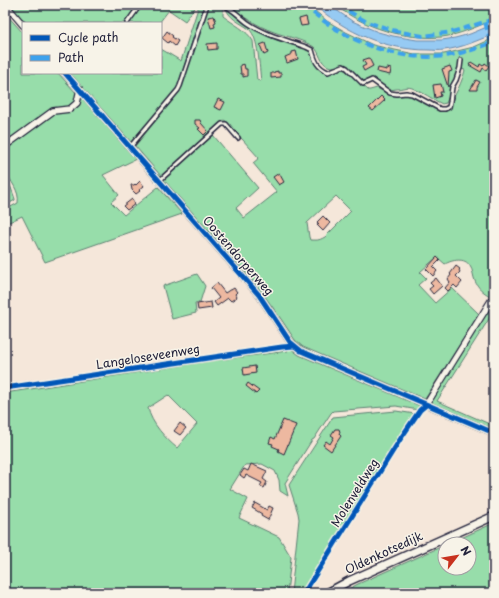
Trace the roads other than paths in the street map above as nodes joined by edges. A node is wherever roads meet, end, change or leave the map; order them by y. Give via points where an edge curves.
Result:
1 (6, 5) edge
2 (140, 5) edge
3 (207, 5) edge
4 (222, 5) edge
5 (128, 22) edge
6 (22, 24) edge
7 (461, 60) dead end
8 (66, 74) edge
9 (80, 89) junction
10 (238, 138) dead end
11 (5, 146) edge
12 (130, 147) junction
13 (159, 181) junction
14 (494, 296) edge
15 (426, 404) junction
16 (494, 433) edge
17 (494, 516) edge
18 (327, 593) edge

1 - 6 street
2 - 5 lane
3 - 12 lane via 178,90
4 - 7 lane via 266,34 312,50 320,68 328,72 343,66 363,84 372,80 390,93 412,94 440,109 449,107 452,87
8 - 9 street, Oostendorperweg
9 - 11 street via 77,103 70,110 53,111
9 - 12 street, Oostendorperweg
10 - 13 lane via 226,124 222,124
12 - 13 street, Oostendorperweg
13 - 15 street, Oostendorperweg via 259,295 294,346
14 - 15 street
15 - 16 street, Oostendorperweg
17 - 18 street, Oldenkotsedijk

